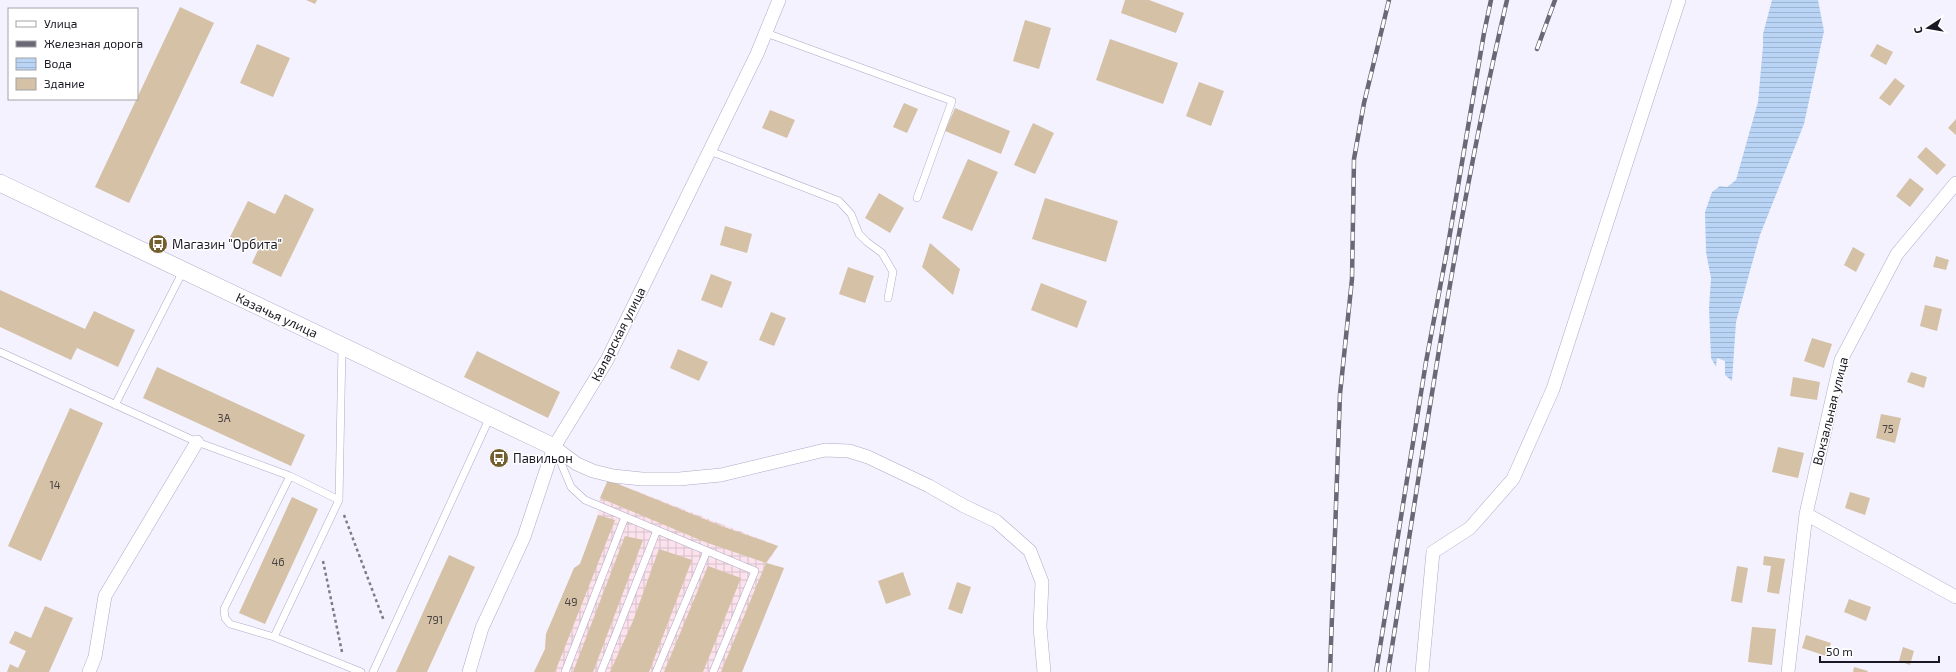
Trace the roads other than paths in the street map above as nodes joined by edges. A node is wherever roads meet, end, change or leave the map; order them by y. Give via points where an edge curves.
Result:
1 (779, 0) edge
2 (1679, 0) edge
3 (766, 33) junction
4 (710, 151) junction
5 (0, 183) edge
6 (1956, 183) edge
7 (917, 198) dead end
8 (183, 270) junction
9 (888, 298) dead end
10 (342, 346) junction
11 (0, 352) edge
12 (115, 405) junction
13 (491, 417) junction
14 (197, 442) junction
15 (554, 447) junction
16 (290, 476) junction
17 (338, 500) junction
18 (1806, 514) junction
19 (625, 517) junction
20 (657, 530) junction
21 (707, 551) junction
22 (1956, 597) edge
23 (274, 637) junction
24 (89, 672) edge
25 (361, 672) edge
26 (373, 672) edge
27 (469, 672) edge
28 (565, 672) edge
29 (601, 672) edge
30 (656, 672) edge
31 (713, 672) edge
32 (1044, 672) edge
33 (1422, 672) edge
34 (1788, 672) edge

1 - 3 street, Каларская улица
2 - 33 street via 1553,389 1513,479 1470,528 1433,552
3 - 4 street, Каларская улица
3 - 7 lane via 952,101
4 - 9 lane via 839,201 851,214 859,234 882,253 892,272
4 - 15 street, Каларская улица via 607,360
5 - 8 street, Казачья улица
6 - 18 street, Вокзальная улица via 1897,254 1841,360
8 - 10 street, Казачья улица
8 - 12 lane
10 - 13 street, Казачья улица
10 - 17 lane
11 - 12 lane
12 - 14 lane
13 - 15 street, Казачья улица
13 - 26 lane
14 - 16 lane
14 - 24 street via 105,596 95,657
15 - 19 lane via 571,487 585,500
15 - 27 street, Каларская улица via 524,537 482,628
15 - 32 street via 577,464 593,471 642,479 721,475 825,450 849,450 868,457 996,521 1030,551 1042,582 1040,627
16 - 17 lane
16 - 23 lane via 224,609 224,618 230,624
17 - 23 lane
18 - 22 street
18 - 34 street, Вокзальная улица
19 - 20 lane
19 - 28 lane
20 - 21 lane
20 - 29 lane
21 - 30 lane
21 - 31 lane via 755,571
23 - 25 lane

